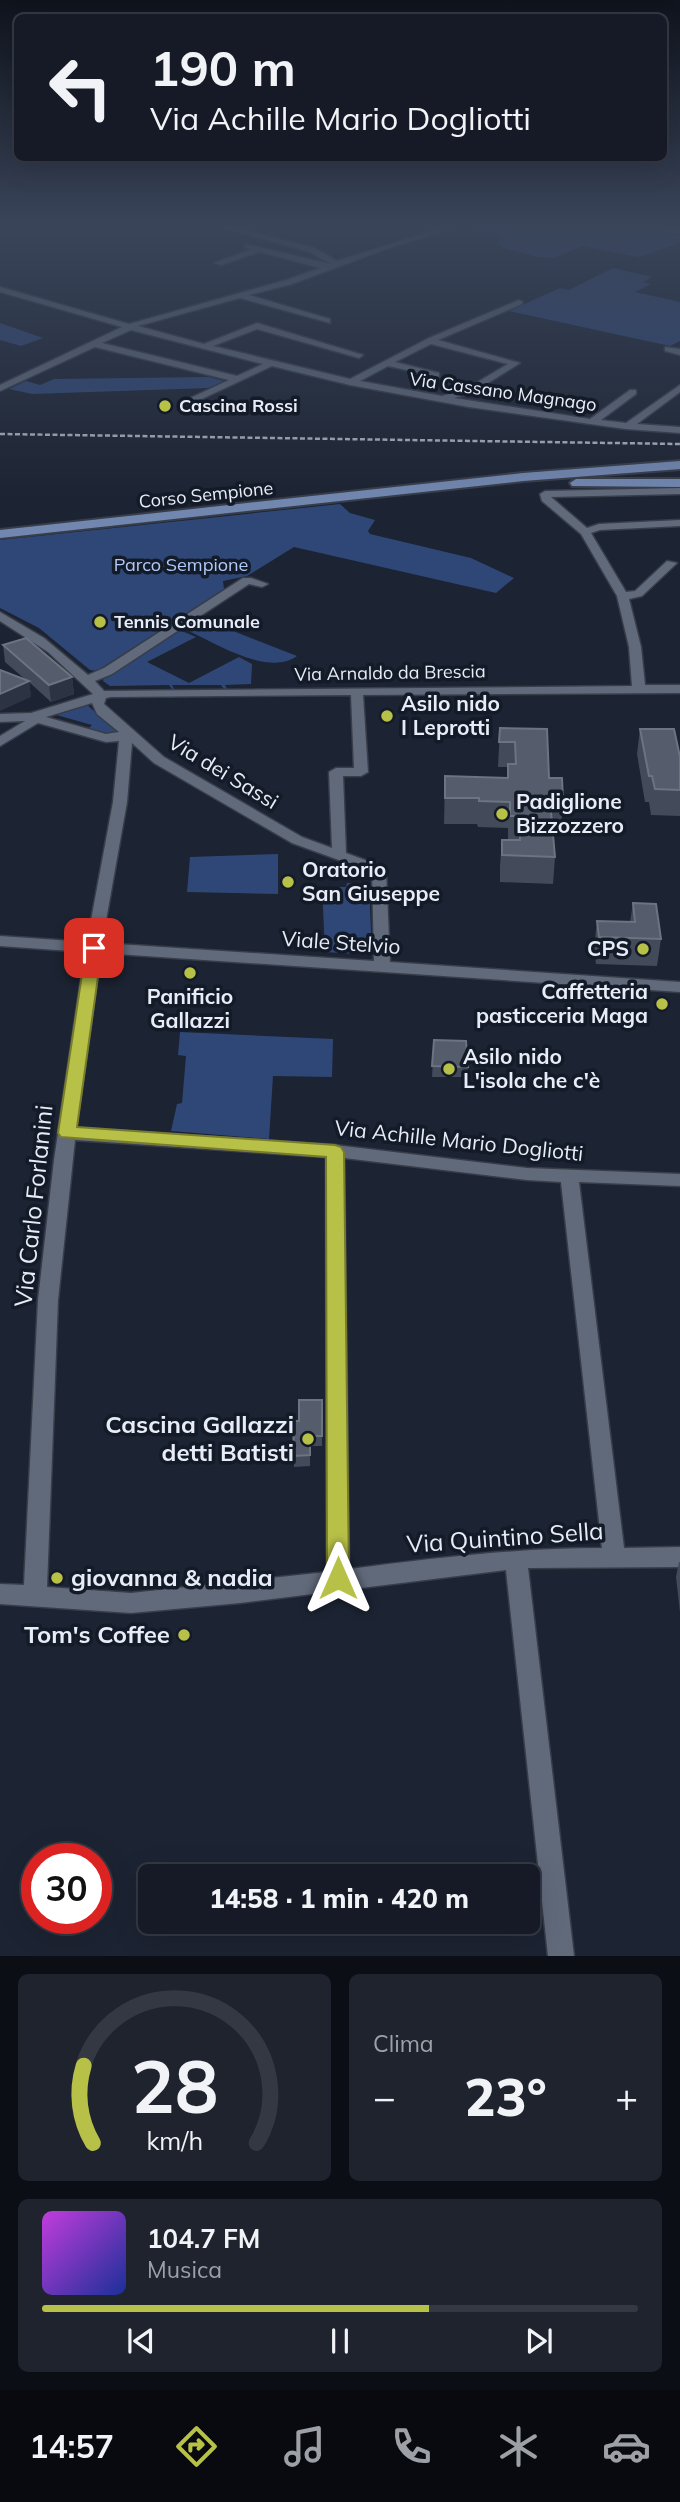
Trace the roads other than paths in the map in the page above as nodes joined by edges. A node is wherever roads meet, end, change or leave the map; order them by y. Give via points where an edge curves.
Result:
1 (101, 318) edge
2 (161, 318) edge
3 (318, 318) edge
4 (482, 318) edge
5 (327, 321) dead end
6 (131, 327) junction
7 (430, 341) junction
8 (94, 344) junction
9 (204, 347) junction
10 (668, 349) dead end
11 (680, 352) edge
12 (359, 355) dead end
13 (386, 363) junction
14 (270, 364) junction
15 (436, 375) dead end
16 (238, 379) junction
17 (350, 382) junction
18 (0, 388) edge
19 (680, 388) edge
20 (468, 391) junction
21 (633, 392) dead end
22 (438, 400) junction
23 (190, 402) dead end
24 (465, 404) junction
25 (593, 421) junction
26 (628, 426) junction
27 (679, 430) edge
28 (680, 468) edge
29 (680, 478) edge
30 (533, 483) junction
31 (680, 483) edge
32 (415, 490) junction
33 (680, 491) edge
34 (680, 523) edge
35 (585, 532) junction
36 (0, 534) edge
37 (671, 563) dead end
38 (262, 584) dead end
39 (623, 596) junction
40 (0, 616) edge
41 (87, 680) junction
42 (639, 689) junction
43 (680, 689) edge
44 (357, 691) junction
45 (100, 695) junction
46 (32, 717) junction
47 (0, 718) edge
48 (126, 733) junction
49 (96, 736) junction
50 (0, 742) edge
51 (122, 760) junction
52 (159, 760) junction
53 (339, 855) junction
54 (0, 941) edge
55 (94, 948) junction
56 (382, 967) junction
57 (680, 987) edge
58 (67, 1133) junction
59 (335, 1152) junction
60 (569, 1176) junction
61 (680, 1180) edge
62 (614, 1556) junction
63 (680, 1557) edge
64 (516, 1559) junction
65 (338, 1578) junction
66 (0, 1594) edge
67 (35, 1597) junction
68 (561, 1956) edge

1 - 6 street, Via Cassano Magnago
2 - 6 street
3 - 5 street
4 - 7 street
6 - 8 street
6 - 9 street, Via Cassano Magnago
7 - 13 street
7 - 20 street via 516,363
8 - 16 street
8 - 18 street
9 - 12 street via 257,326
9 - 14 street, Via Cassano Magnago
10 - 11 street
13 - 15 street
13 - 17 street
14 - 16 street
14 - 17 street, Via Cassano Magnago
16 - 23 street
17 - 22 street, Via Cassano Magnago
19 - 26 street
20 - 22 street
20 - 24 street via 462,399
21 - 25 street
22 - 24 street, Via Cassano Magnago
24 - 25 street, Via Cassano Magnago
25 - 26 street, Via Cassano Magnago
26 - 27 street, Via Cassano Magnago
28 - 32 main road, Corso Sempione
29 - 30 main road, Corso Sempione
30 - 31 main road
30 - 32 main road, Corso Sempione
32 - 36 main road, Corso Sempione
33 - 35 street via 545,494
34 - 35 street via 599,527
35 - 39 street
37 - 39 street via 639,593
38 - 41 street via 247,580
39 - 42 street
40 - 41 street, Via dei Sassi via 35,634
41 - 45 street, Via dei Sassi
42 - 43 street, Via Arnaldo da Brescia
42 - 44 street, Via Arnaldo da Brescia
44 - 45 street, Via Arnaldo da Brescia
44 - 53 street via 361,772 336,772
45 - 46 street, Via Arnaldo da Brescia
45 - 48 street, Via dei Sassi via 99,707
46 - 47 street
46 - 49 street
46 - 50 street via 31,723
48 - 49 street via 115,738
48 - 51 street, Via Carlo Forlanini
48 - 52 street, Via dei Sassi
49 - 51 street via 110,743
51 - 52 street
51 - 55 street, Via Carlo Forlanini via 120,802
52 - 53 street, Via dei Sassi via 297,839
53 - 56 street, Via dei Sassi via 380,872
54 - 55 street, Viale Stelvio
55 - 56 street, Viale Stelvio
55 - 58 street, Via Carlo Forlanini
56 - 57 street, Viale Stelvio
58 - 59 street, Via Achille Mario Dogliotti
58 - 67 street, Via Carlo Forlanini via 48,1300
59 - 60 street, Via Achille Mario Dogliotti
59 - 65 street
60 - 61 street, Via Achille Mario Dogliotti
60 - 62 street
62 - 63 street, Via Quintino Sella
62 - 64 street, Via Quintino Sella
64 - 65 street, Via Quintino Sella
64 - 68 street
65 - 67 street, Via Quintino Sella via 131,1604
66 - 67 street, Via Quintino Sella

